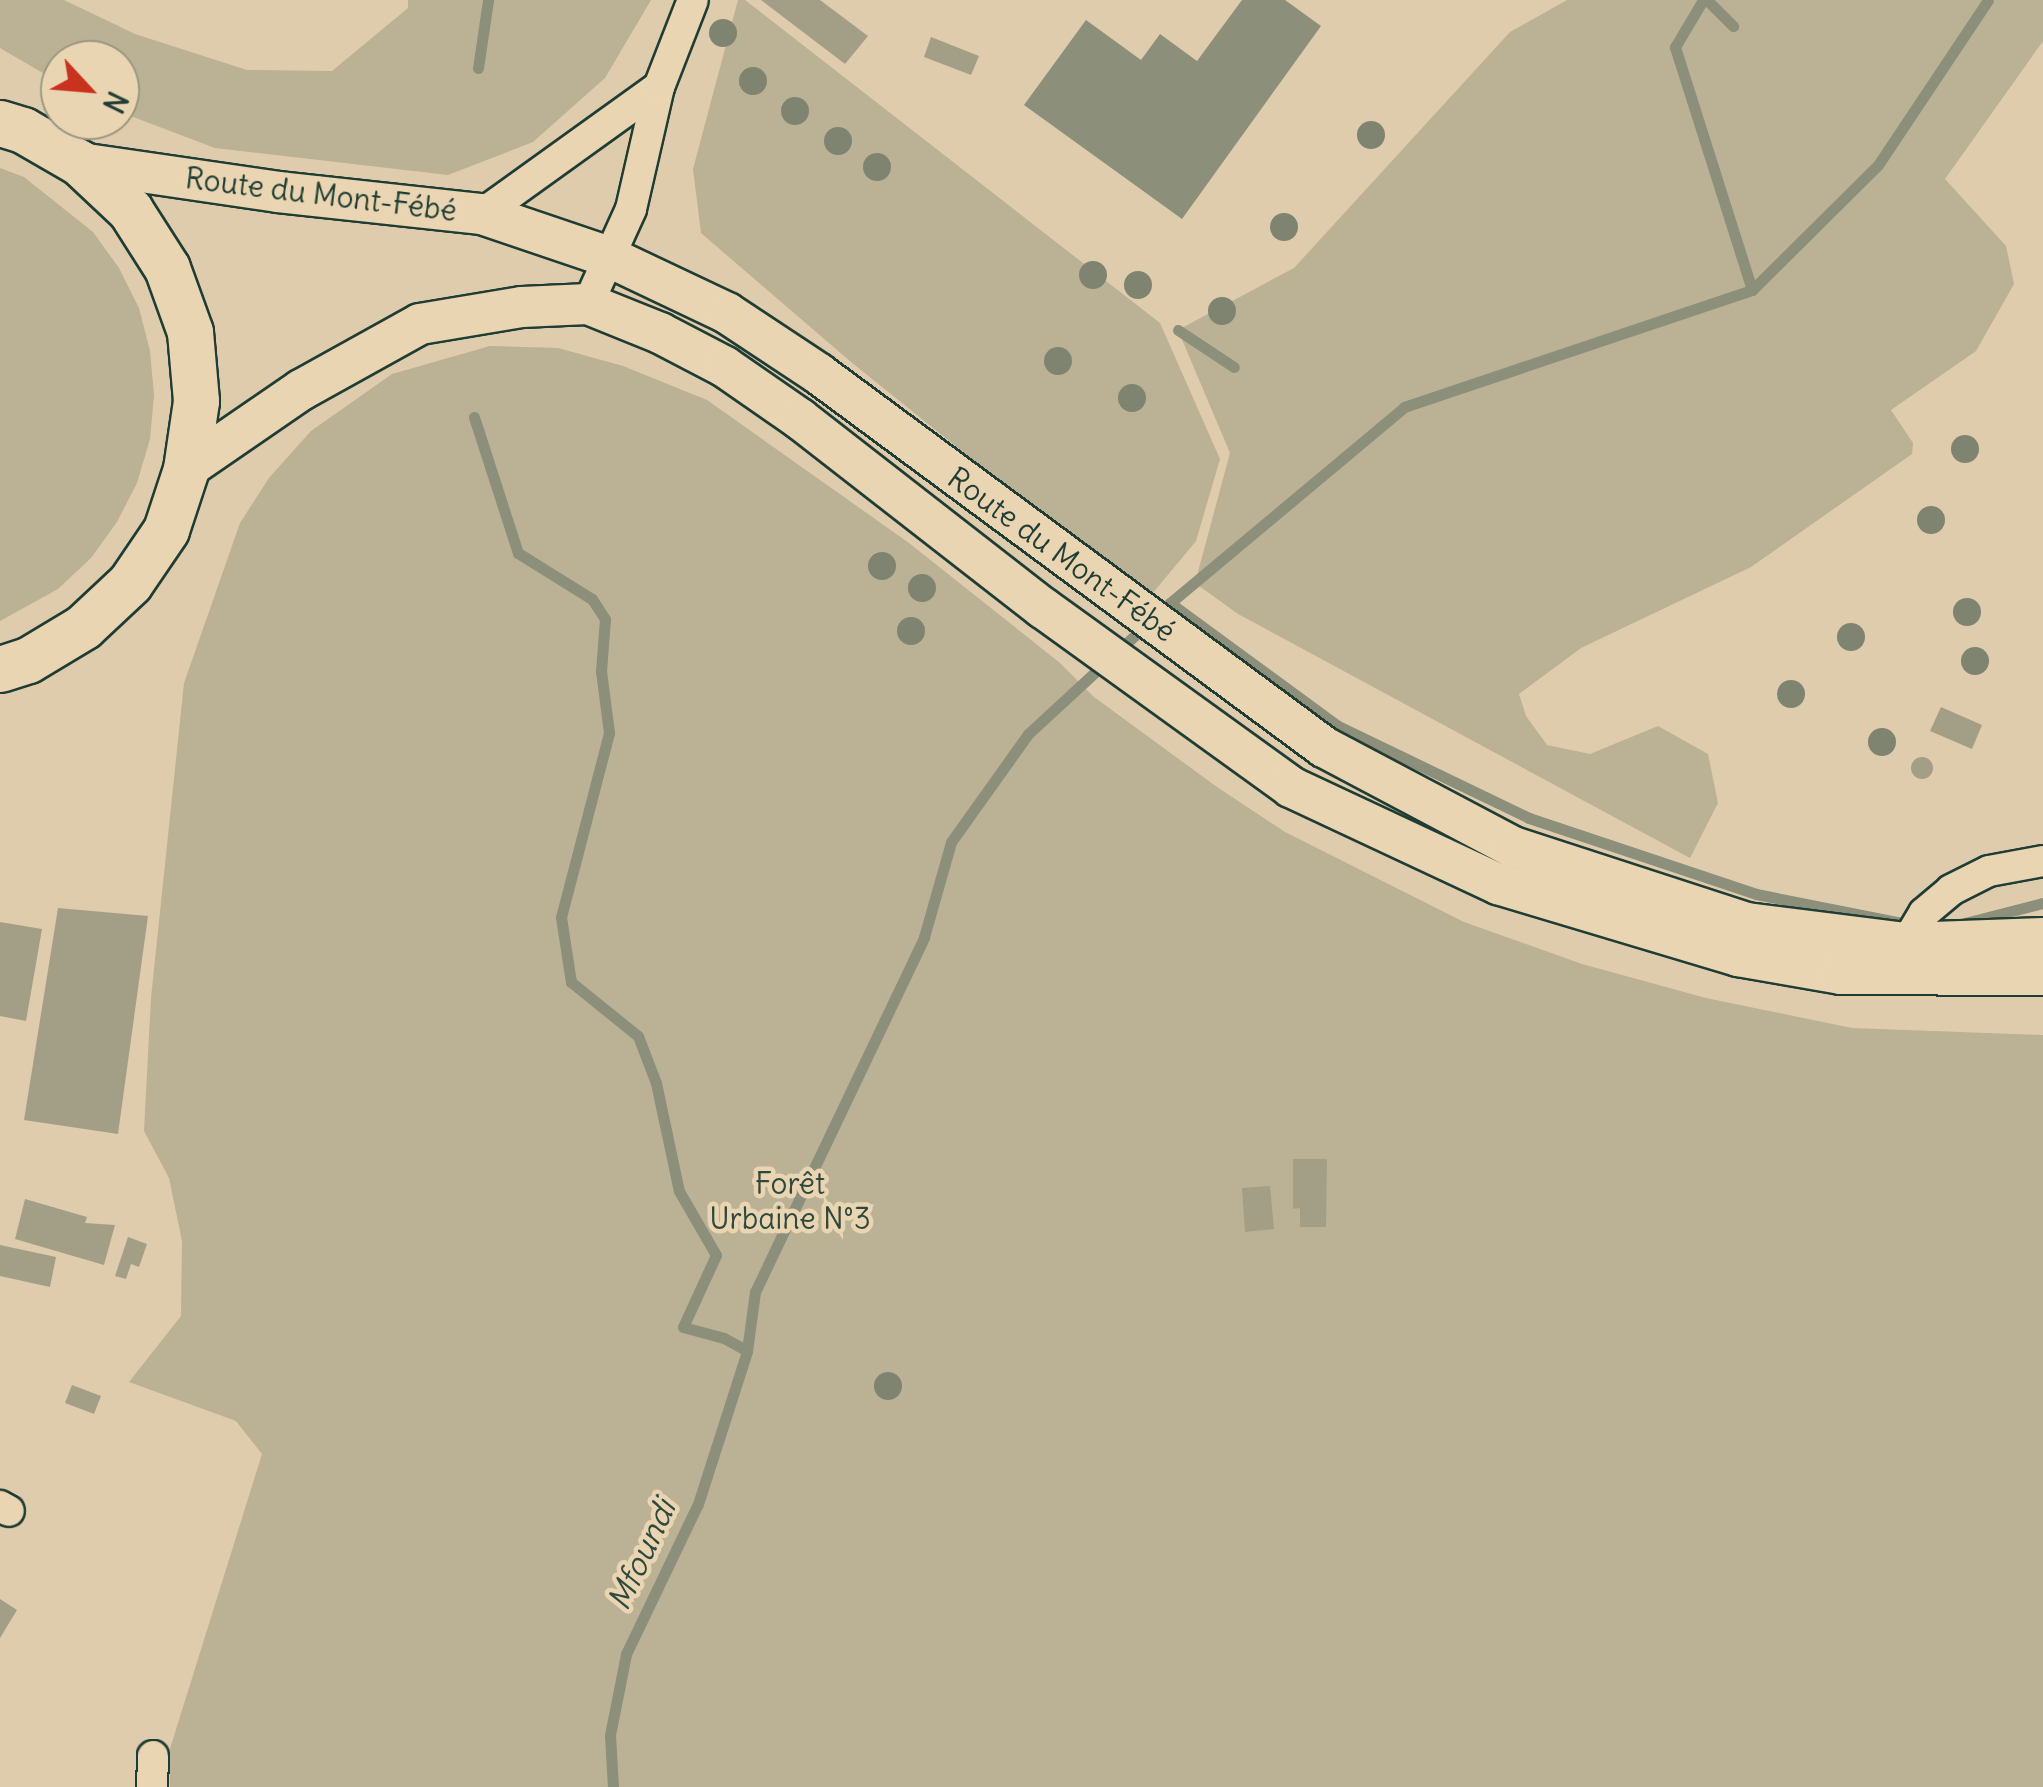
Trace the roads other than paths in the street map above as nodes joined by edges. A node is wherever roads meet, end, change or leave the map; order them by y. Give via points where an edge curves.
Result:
1 (693, 0) edge
2 (659, 87) junction
3 (0, 123) edge
4 (80, 162) junction
5 (482, 214) junction
6 (609, 257) junction
7 (588, 304) junction
8 (186, 470) junction
9 (0, 669) edge
10 (2043, 861) edge
11 (2043, 938) edge
12 (1906, 943) junction
13 (2043, 975) edge

1 - 2 street
2 - 5 street
2 - 6 street via 631,209
3 - 4 main road
4 - 5 street, Route du Mont-Fébé
4 - 8 main road via 130,210 167,268 190,332 196,401
5 - 6 street, Route du Mont-Fébé
6 - 7 street
6 - 12 street, Route du Mont-Fébé via 726,313 819,374 1324,747 1514,847 1747,923
7 - 8 street, Route du Mont-Fébé via 420,324 300,390
7 - 13 street, Route du Mont-Fébé via 725,367 1291,786 1498,884 1738,956 1841,974
8 - 9 main road via 166,530 130,583 84,627
10 - 12 street via 1988,871 1950,890 1924,913
11 - 12 street, Route du Mont-Fébé

